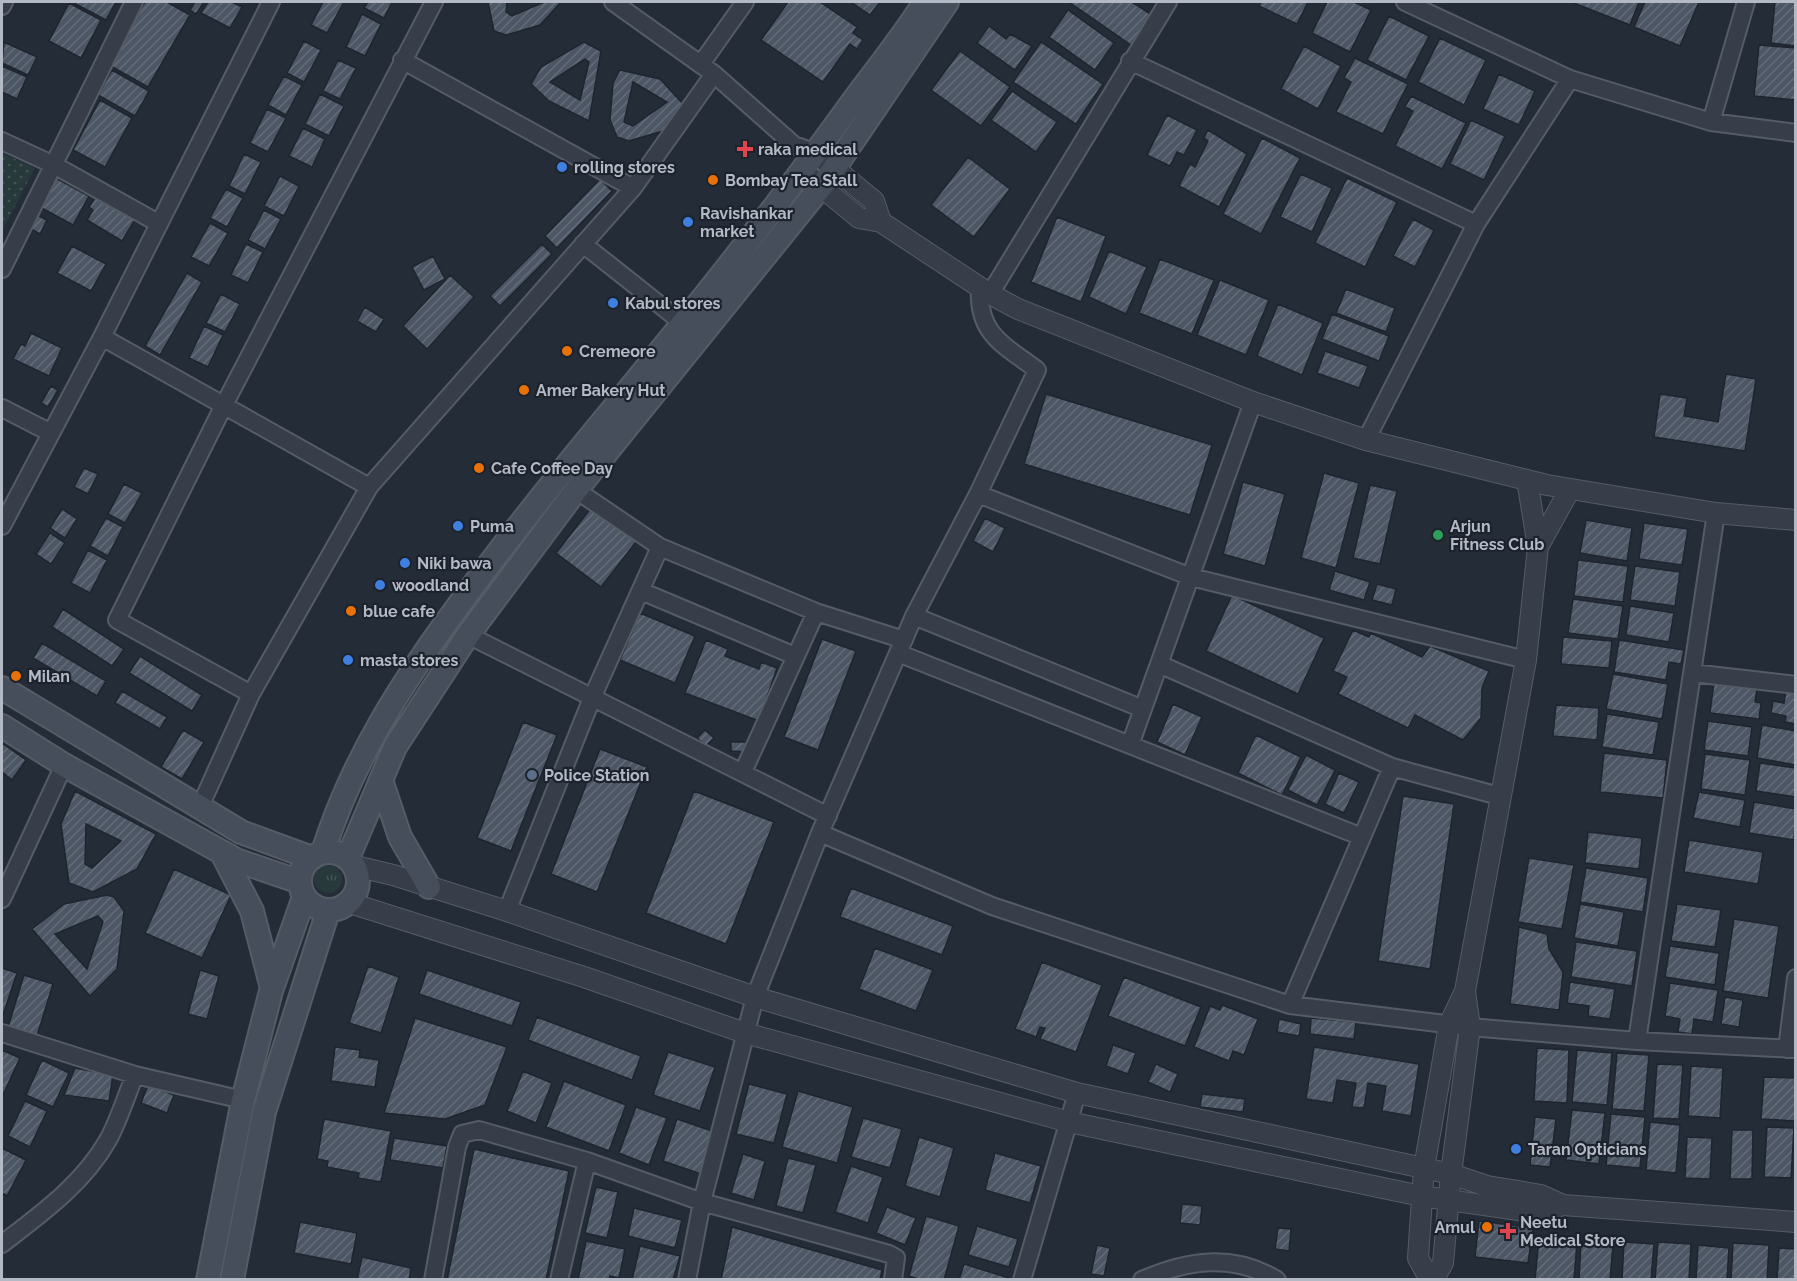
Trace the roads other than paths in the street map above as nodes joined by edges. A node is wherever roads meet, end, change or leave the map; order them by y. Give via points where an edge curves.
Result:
1 (4, 2) edge
2 (134, 2) edge
3 (271, 2) edge
4 (434, 2) edge
5 (613, 2) edge
6 (745, 2) edge
7 (925, 2) edge
8 (947, 2) edge
9 (1168, 2) edge
10 (1405, 2) edge
11 (1746, 2) edge
12 (2, 6) edge
13 (402, 60) junction
14 (1130, 61) junction
15 (708, 69) junction
16 (1570, 80) junction
17 (1711, 122) junction
18 (1796, 134) edge
19 (2, 141) edge
20 (794, 145) junction
21 (816, 153) junction
22 (54, 165) junction
23 (836, 166) junction
24 (802, 171) junction
25 (820, 187) junction
26 (633, 188) junction
27 (881, 222) junction
28 (158, 223) junction
29 (1476, 224) junction
30 (583, 244) junction
31 (2, 269) edge
32 (985, 291) junction
33 (684, 324) junction
34 (102, 337) junction
35 (1253, 402) junction
36 (224, 405) junction
37 (2, 408) edge
38 (51, 433) junction
39 (1366, 440) junction
40 (1527, 480) junction
41 (369, 487) junction
42 (1570, 489) junction
43 (576, 490) junction
44 (978, 494) junction
45 (1716, 513) junction
46 (1796, 520) edge
47 (2, 526) edge
48 (660, 547) junction
49 (1538, 547) junction
50 (1191, 577) junction
51 (641, 591) junction
52 (816, 612) junction
53 (914, 616) junction
54 (468, 635) junction
55 (901, 647) junction
56 (795, 656) junction
57 (1526, 660) junction
58 (1160, 664) junction
59 (1692, 673) junction
60 (1796, 686) edge
61 (2, 688) edge
62 (251, 694) junction
63 (592, 698) junction
64 (1143, 709) junction
65 (2, 726) edge
66 (1130, 745) junction
67 (64, 765) junction
68 (1392, 767) junction
69 (743, 772) junction
70 (381, 780) junction
71 (1499, 796) junction
72 (199, 809) junction
73 (828, 816) junction
74 (820, 833) junction
75 (1362, 837) junction
76 (222, 853) junction
77 (317, 855) junction
78 (351, 862) junction
79 (429, 886) junction
80 (302, 889) junction
81 (2, 899) edge
82 (350, 903) junction
83 (328, 911) junction
84 (507, 911) junction
85 (1796, 978) edge
86 (272, 988) junction
87 (1465, 991) junction
88 (755, 997) junction
89 (1290, 1005) junction
90 (1449, 1025) junction
91 (1470, 1028) junction
92 (2, 1033) edge
93 (746, 1033) junction
94 (1637, 1041) junction
95 (1791, 1049) edge
96 (135, 1075) junction
97 (1077, 1093) junction
98 (243, 1100) junction
99 (1069, 1122) junction
100 (587, 1161) junction
101 (1424, 1168) junction
102 (1451, 1174) junction
103 (1421, 1196) junction
104 (1448, 1200) junction
105 (702, 1202) junction
106 (1563, 1205) junction
107 (1796, 1222) edge
108 (2, 1244) edge
109 (208, 1280) edge
110 (232, 1280) edge
111 (433, 1280) edge
112 (559, 1280) edge
113 (687, 1280) edge
114 (893, 1280) edge
115 (1022, 1280) edge
116 (1142, 1280) edge
117 (1277, 1280) edge
118 (1432, 1280) edge

1 - 12 street
2 - 22 street
3 - 28 street
4 - 13 street
5 - 15 street
6 - 15 street
7 - 21 main road
8 - 23 main road
9 - 14 street
10 - 16 street
11 - 17 street
13 - 26 street
13 - 36 street
14 - 29 street
14 - 32 street
15 - 20 street
15 - 26 street
16 - 17 street
16 - 29 street
17 - 18 street
19 - 22 street
20 - 21 street
20 - 24 street
21 - 23 street
21 - 24 main road
22 - 28 street
22 - 31 street
23 - 25 main road
23 - 27 street via 874,201
24 - 25 street
24 - 33 main road
25 - 27 street via 859,218
25 - 43 main road
26 - 30 street
27 - 32 street
28 - 34 street
29 - 39 street
30 - 33 street
30 - 41 street
32 - 35 street via 1048,323
32 - 44 street via 979,308 984,323 999,342 1037,370
33 - 77 main road via 522,519 414,666 380,719
34 - 36 street
34 - 38 street
35 - 39 street
35 - 50 street
36 - 41 street
36 - 62 street via 117,620
37 - 38 street
38 - 47 street
39 - 40 street
40 - 42 street
40 - 49 street
41 - 62 street
42 - 45 street
42 - 49 street
43 - 48 street
43 - 54 main road
44 - 50 street
44 - 53 street
45 - 46 street
45 - 59 street
48 - 51 street
48 - 52 street
49 - 57 street
50 - 57 street
50 - 58 street
51 - 56 street
51 - 63 street
52 - 55 street
52 - 56 street
53 - 55 street
53 - 64 street
54 - 63 street
54 - 70 main road via 395,747
55 - 66 street
55 - 73 street
56 - 69 street
57 - 71 street
58 - 64 street
58 - 68 street
59 - 60 street
59 - 94 street
61 - 72 main road
62 - 72 street
63 - 69 street
63 - 84 street
64 - 66 street
65 - 67 main road
66 - 75 street
67 - 76 main road
67 - 81 street
68 - 71 street
68 - 75 street
69 - 73 street
70 - 78 main road
70 - 79 main road via 400,837
71 - 87 street
72 - 77 main road via 241,832
73 - 74 street
74 - 88 street
74 - 89 street via 992,906
75 - 89 street
76 - 80 main road
76 - 86 main road via 252,911
77 - 78 main road via 336,853
77 - 80 main road via 303,868
78 - 79 street
78 - 82 main road via 358,885
79 - 84 street
80 - 83 main road via 310,903
80 - 86 main road
82 - 83 main road
82 - 93 street
83 - 110 main road via 264,1112
84 - 88 street
85 - 95 street
86 - 98 main road
87 - 90 street
87 - 91 street
88 - 93 street
88 - 97 street
89 - 90 street
90 - 91 street
90 - 101 street
91 - 94 street
91 - 102 street
92 - 96 street
93 - 99 street
93 - 105 street
94 - 95 street
96 - 98 street
96 - 108 street via 108,1140 84,1173 58,1201
97 - 99 street
97 - 101 street
98 - 109 main road
99 - 103 street
99 - 115 street
100 - 105 street
100 - 111 street via 479,1130 462,1134
100 - 112 street
101 - 102 street
101 - 103 street
102 - 104 street
102 - 106 street via 1487,1186 1541,1195
103 - 104 street
103 - 118 street via 1418,1258
104 - 106 street via 1538,1213
104 - 118 street via 1443,1263
105 - 113 street
105 - 114 street via 888,1254 896,1258
106 - 107 street
116 - 117 street via 1189,1263 1216,1260 1236,1263

